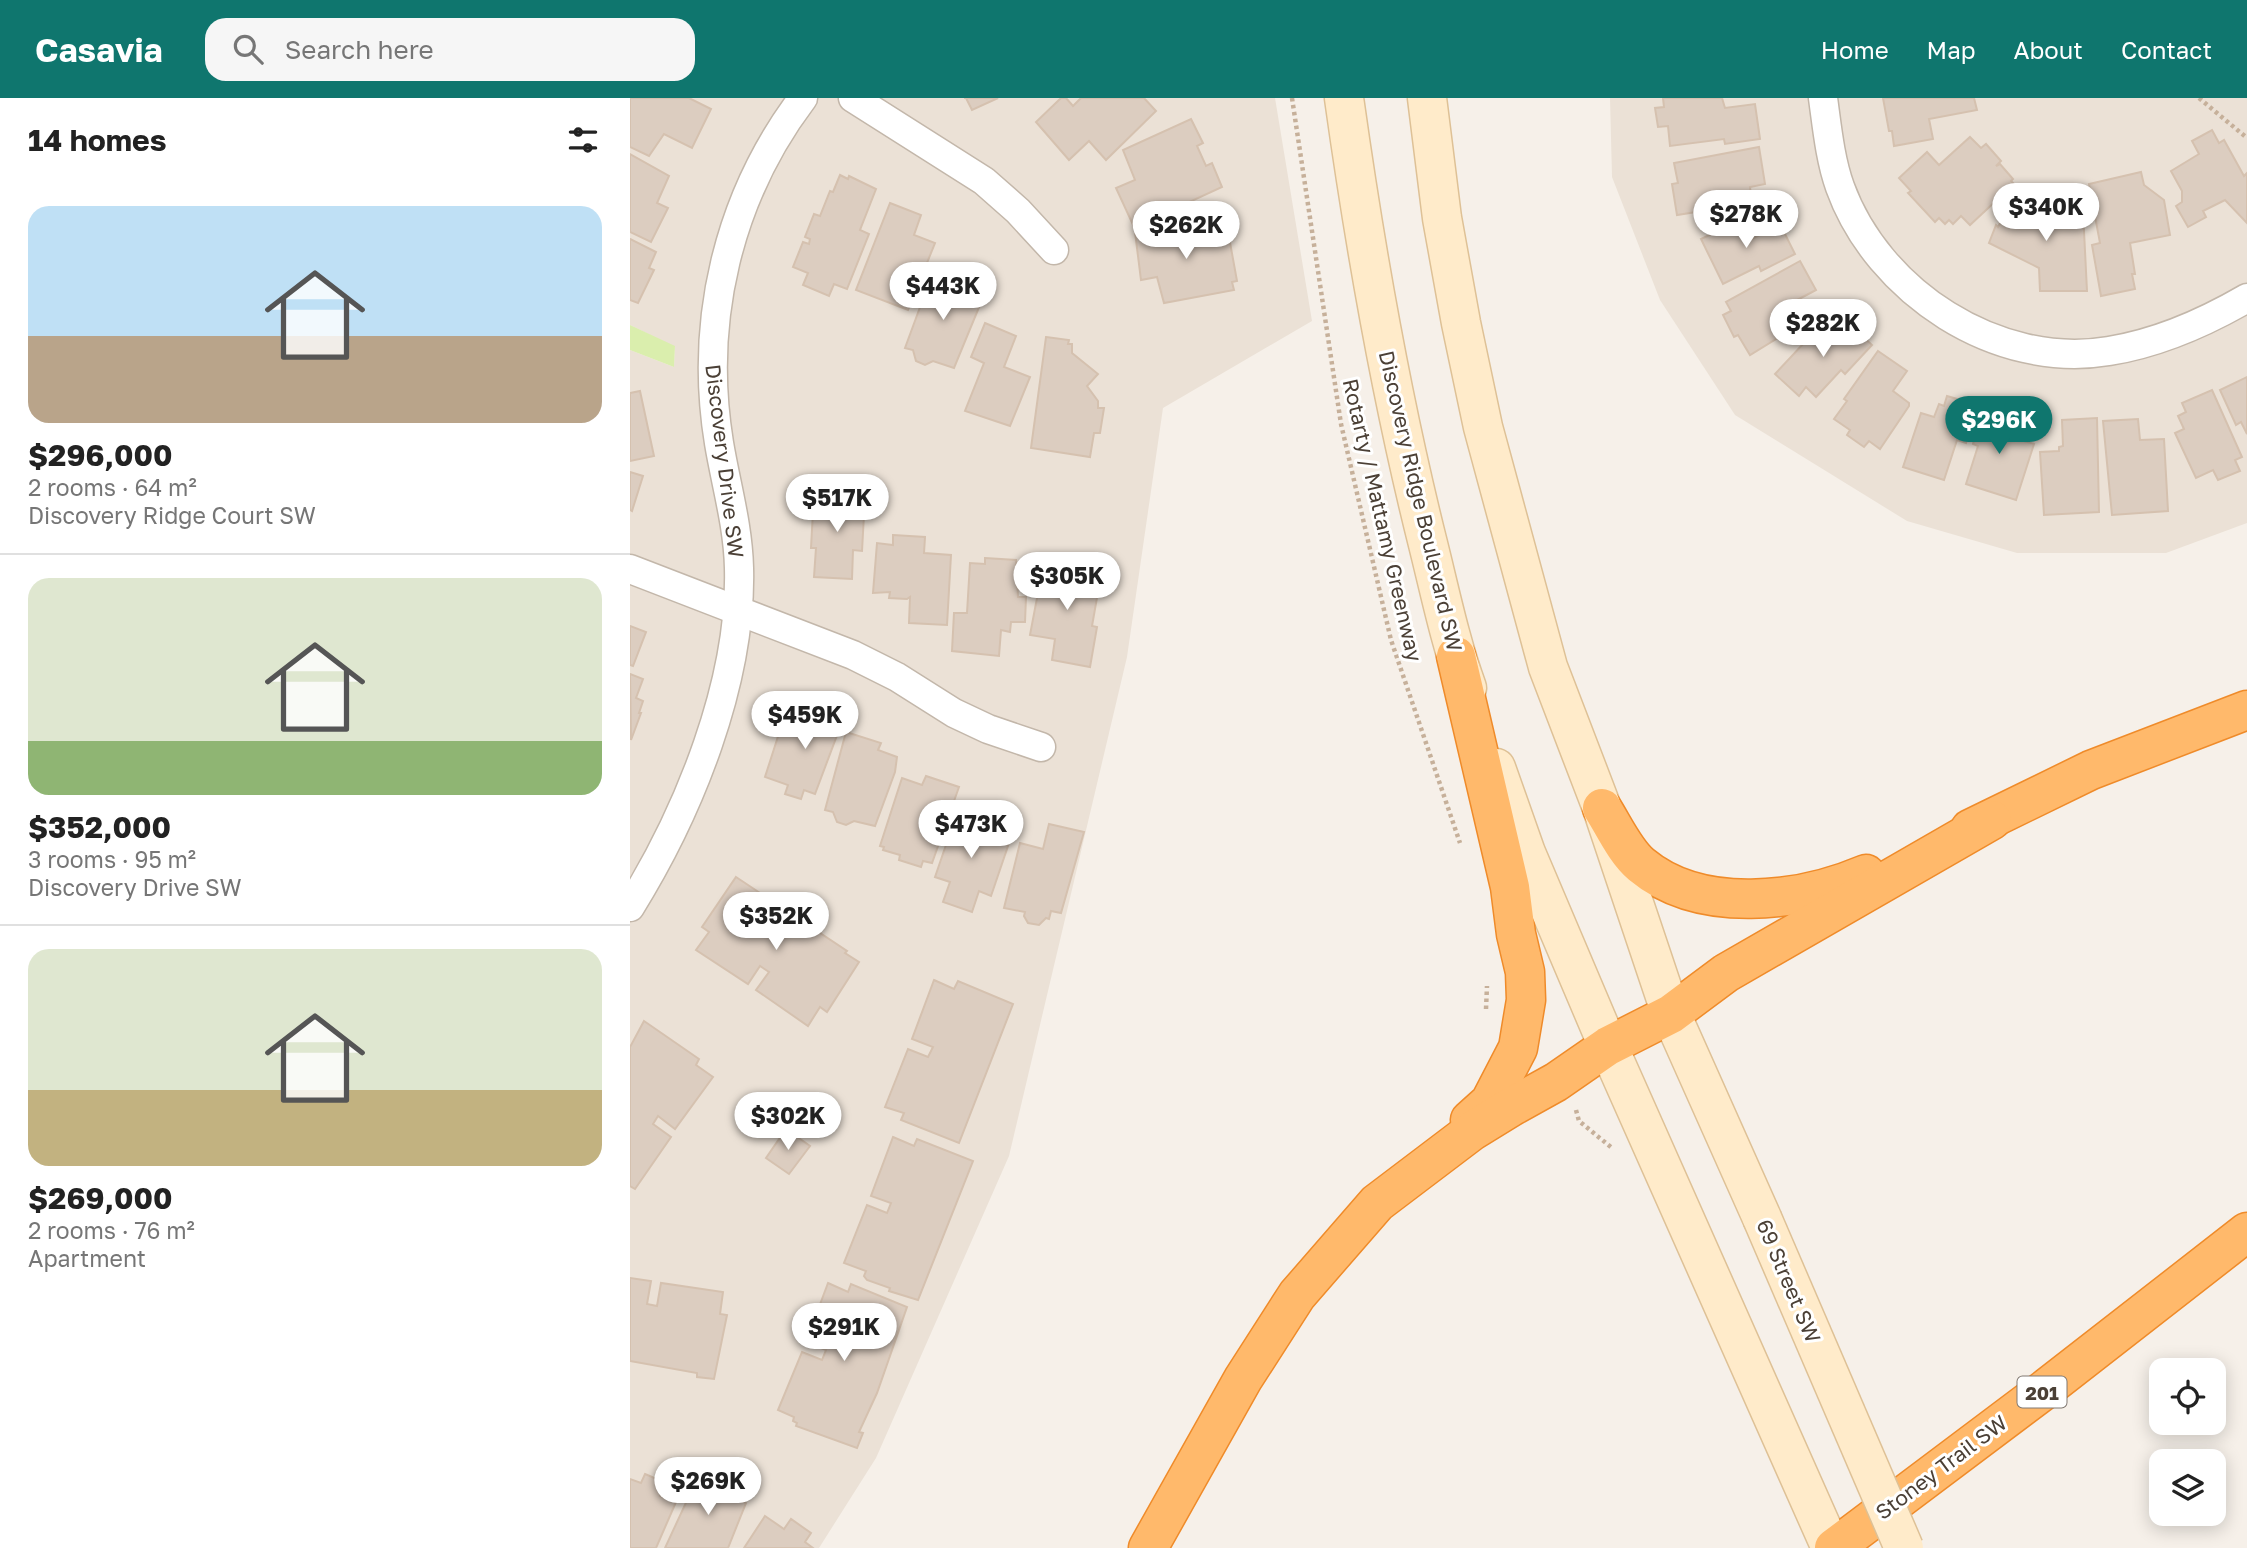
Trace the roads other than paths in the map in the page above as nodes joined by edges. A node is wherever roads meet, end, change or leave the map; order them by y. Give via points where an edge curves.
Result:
1 (803, 98) edge
2 (853, 98) edge
3 (1344, 98) edge
4 (1427, 98) edge
5 (1823, 98) edge
6 (1054, 250) dead end
7 (2247, 298) edge
8 (630, 569) edge
9 (737, 610) junction
10 (1456, 656) junction
11 (2247, 710) edge
12 (1041, 747) dead end
13 (1602, 808) junction
14 (1992, 820) junction
15 (630, 907) edge
16 (1671, 1014) junction
17 (1608, 1046) junction
18 (1377, 1203) junction
19 (2247, 1231) edge
20 (1147, 1548) edge
21 (1833, 1548) edge
22 (1904, 1548) edge

1 - 9 street, Discovery Drive SW via 751,185 729,243 716,304 715,398 737,528
2 - 6 street via 984,181
3 - 10 street, Discovery Ridge Boulevard SW via 1370,268 1408,463
4 - 13 street via 1442,218 1483,427 1548,667
5 - 7 street via 1839,185 1863,233 1903,282 1944,315 1982,334 2062,354 2107,352 2161,339
8 - 9 street
9 - 12 street via 853,655 954,713
9 - 15 street, Discovery Drive SW via 722,694 692,784
10 - 17 street, Discovery Ridge Boulevard SW via 1526,853
10 - 18 highway via 1510,887 1525,972 1523,1024 1518,1048 1490,1102
11 - 14 highway via 2091,770
13 - 14 highway via 1638,863 1660,879 1684,890 1744,898 1838,886
13 - 16 street
14 - 16 highway via 1726,973
16 - 17 highway
16 - 22 street, 69 Street SW, bridge
17 - 18 highway via 1472,1131
17 - 21 street
18 - 20 highway via 1297,1295 1243,1379
19 - 21 highway, Stoney Trail SW / 201

